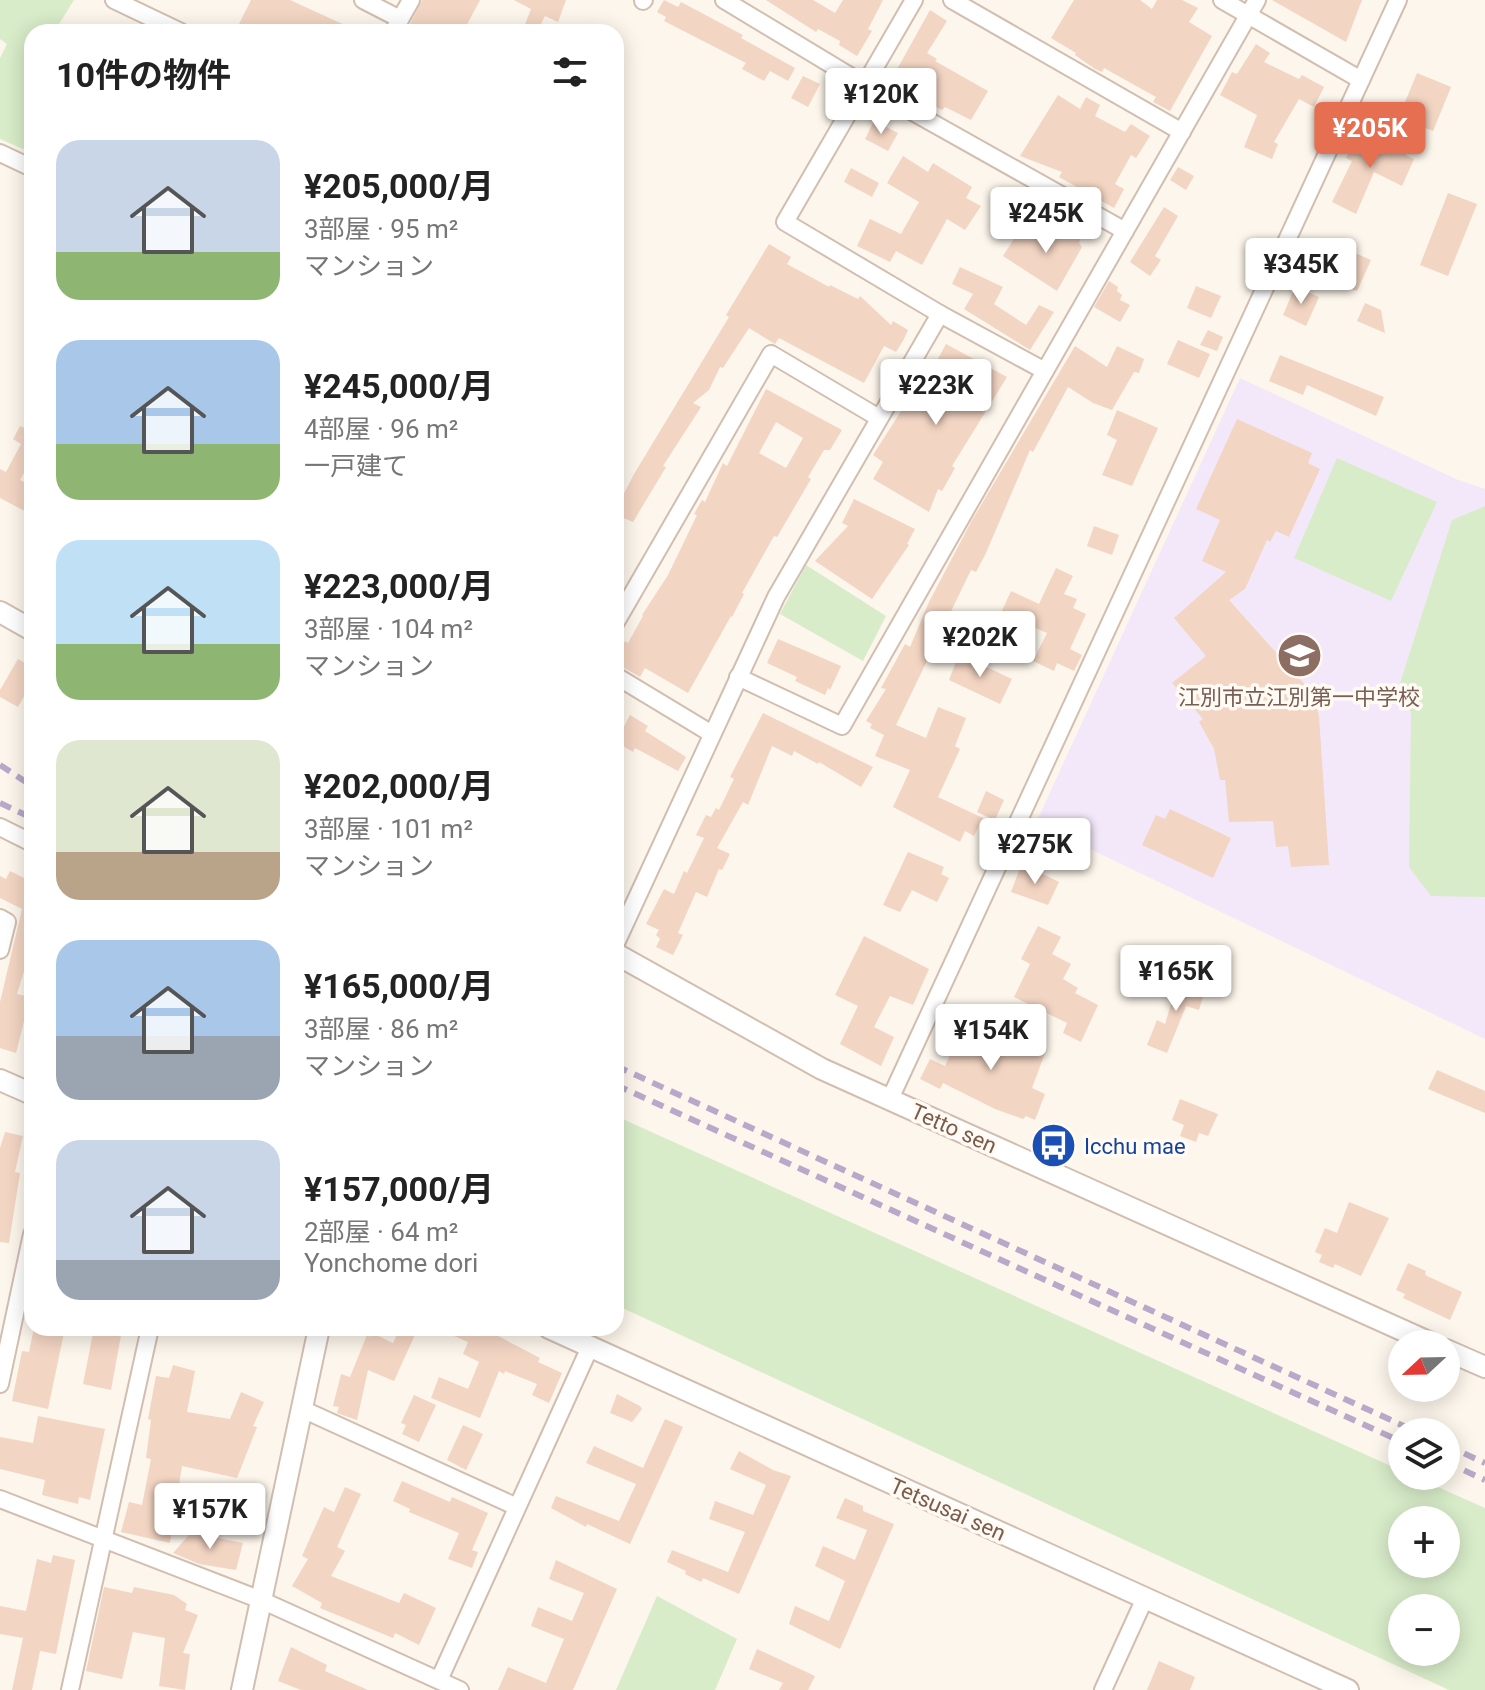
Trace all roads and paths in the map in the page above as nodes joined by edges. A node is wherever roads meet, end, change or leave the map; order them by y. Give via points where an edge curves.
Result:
1 (114, 0) edge
2 (363, 0) edge
3 (411, 0) edge
4 (724, 0) edge
5 (914, 0) edge
6 (952, 0) edge
7 (1222, 0) edge
8 (1257, 0) edge
9 (1398, 0) edge
10 (1248, 15) junction
11 (164, 24) edge
12 (394, 24) edge
13 (398, 24) edge
14 (1361, 80) junction
15 (865, 85) junction
16 (1182, 132) junction
17 (0, 153) edge
18 (24, 164) edge
19 (1125, 231) junction
20 (940, 314) junction
21 (1045, 371) junction
22 (879, 418) junction
23 (624, 608) edge
24 (0, 612) edge
25 (24, 626) edge
26 (738, 677) junction
27 (624, 681) edge
28 (712, 734) junction
29 (0, 827) edge
30 (24, 839) edge
31 (0, 918) edge
32 (624, 926) edge
33 (0, 950) edge
34 (624, 958) edge
35 (0, 1080) edge
36 (24, 1090) edge
37 (890, 1099) junction
38 (24, 1272) edge
39 (1402, 1330) edge
40 (148, 1336) edge
41 (317, 1336) edge
42 (566, 1336) edge
43 (590, 1347) junction
44 (1460, 1356) edge
45 (1485, 1367) edge
46 (0, 1384) edge
47 (302, 1409) junction
48 (0, 1499) edge
49 (517, 1507) junction
50 (102, 1539) junction
51 (1145, 1598) junction
52 (261, 1600) junction
53 (429, 1682) edge
54 (1320, 1684) edge
55 (70, 1690) edge
56 (242, 1690) edge
57 (460, 1690) edge
58 (1103, 1690) edge
59 (1348, 1690) edge

1 - 11 street
2 - 12 street
3 - 13 street
4 - 15 street
5 - 15 street
6 - 16 street
7 - 10 street
8 - 10 street
9 - 14 street
10 - 14 street
10 - 16 street
14 - 37 street
15 - 19 street
15 - 20 street via 785,222
16 - 19 street
17 - 18 street
19 - 21 street
20 - 21 street
20 - 22 street
21 - 26 street via 842,726
22 - 23 street via 771,354
22 - 26 street via 776,597
24 - 25 street
26 - 28 street
27 - 28 street
28 - 32 street
29 - 30 street
31 - 33 street via 7,922
34 - 37 street, Tetto sen via 822,1069
35 - 36 street
37 - 39 street, Tetto sen
38 - 46 street
40 - 50 street
41 - 47 street
42 - 43 street, Tetsusai sen
43 - 49 street
43 - 51 street, Tetsusai sen
44 - 45 street
47 - 49 street
47 - 52 street
48 - 50 street
49 - 53 street
50 - 52 street
50 - 55 street
51 - 54 street, Tetsusai sen
51 - 58 street
52 - 53 street
52 - 56 street
53 - 57 street
54 - 59 street, Tetsusai sen

